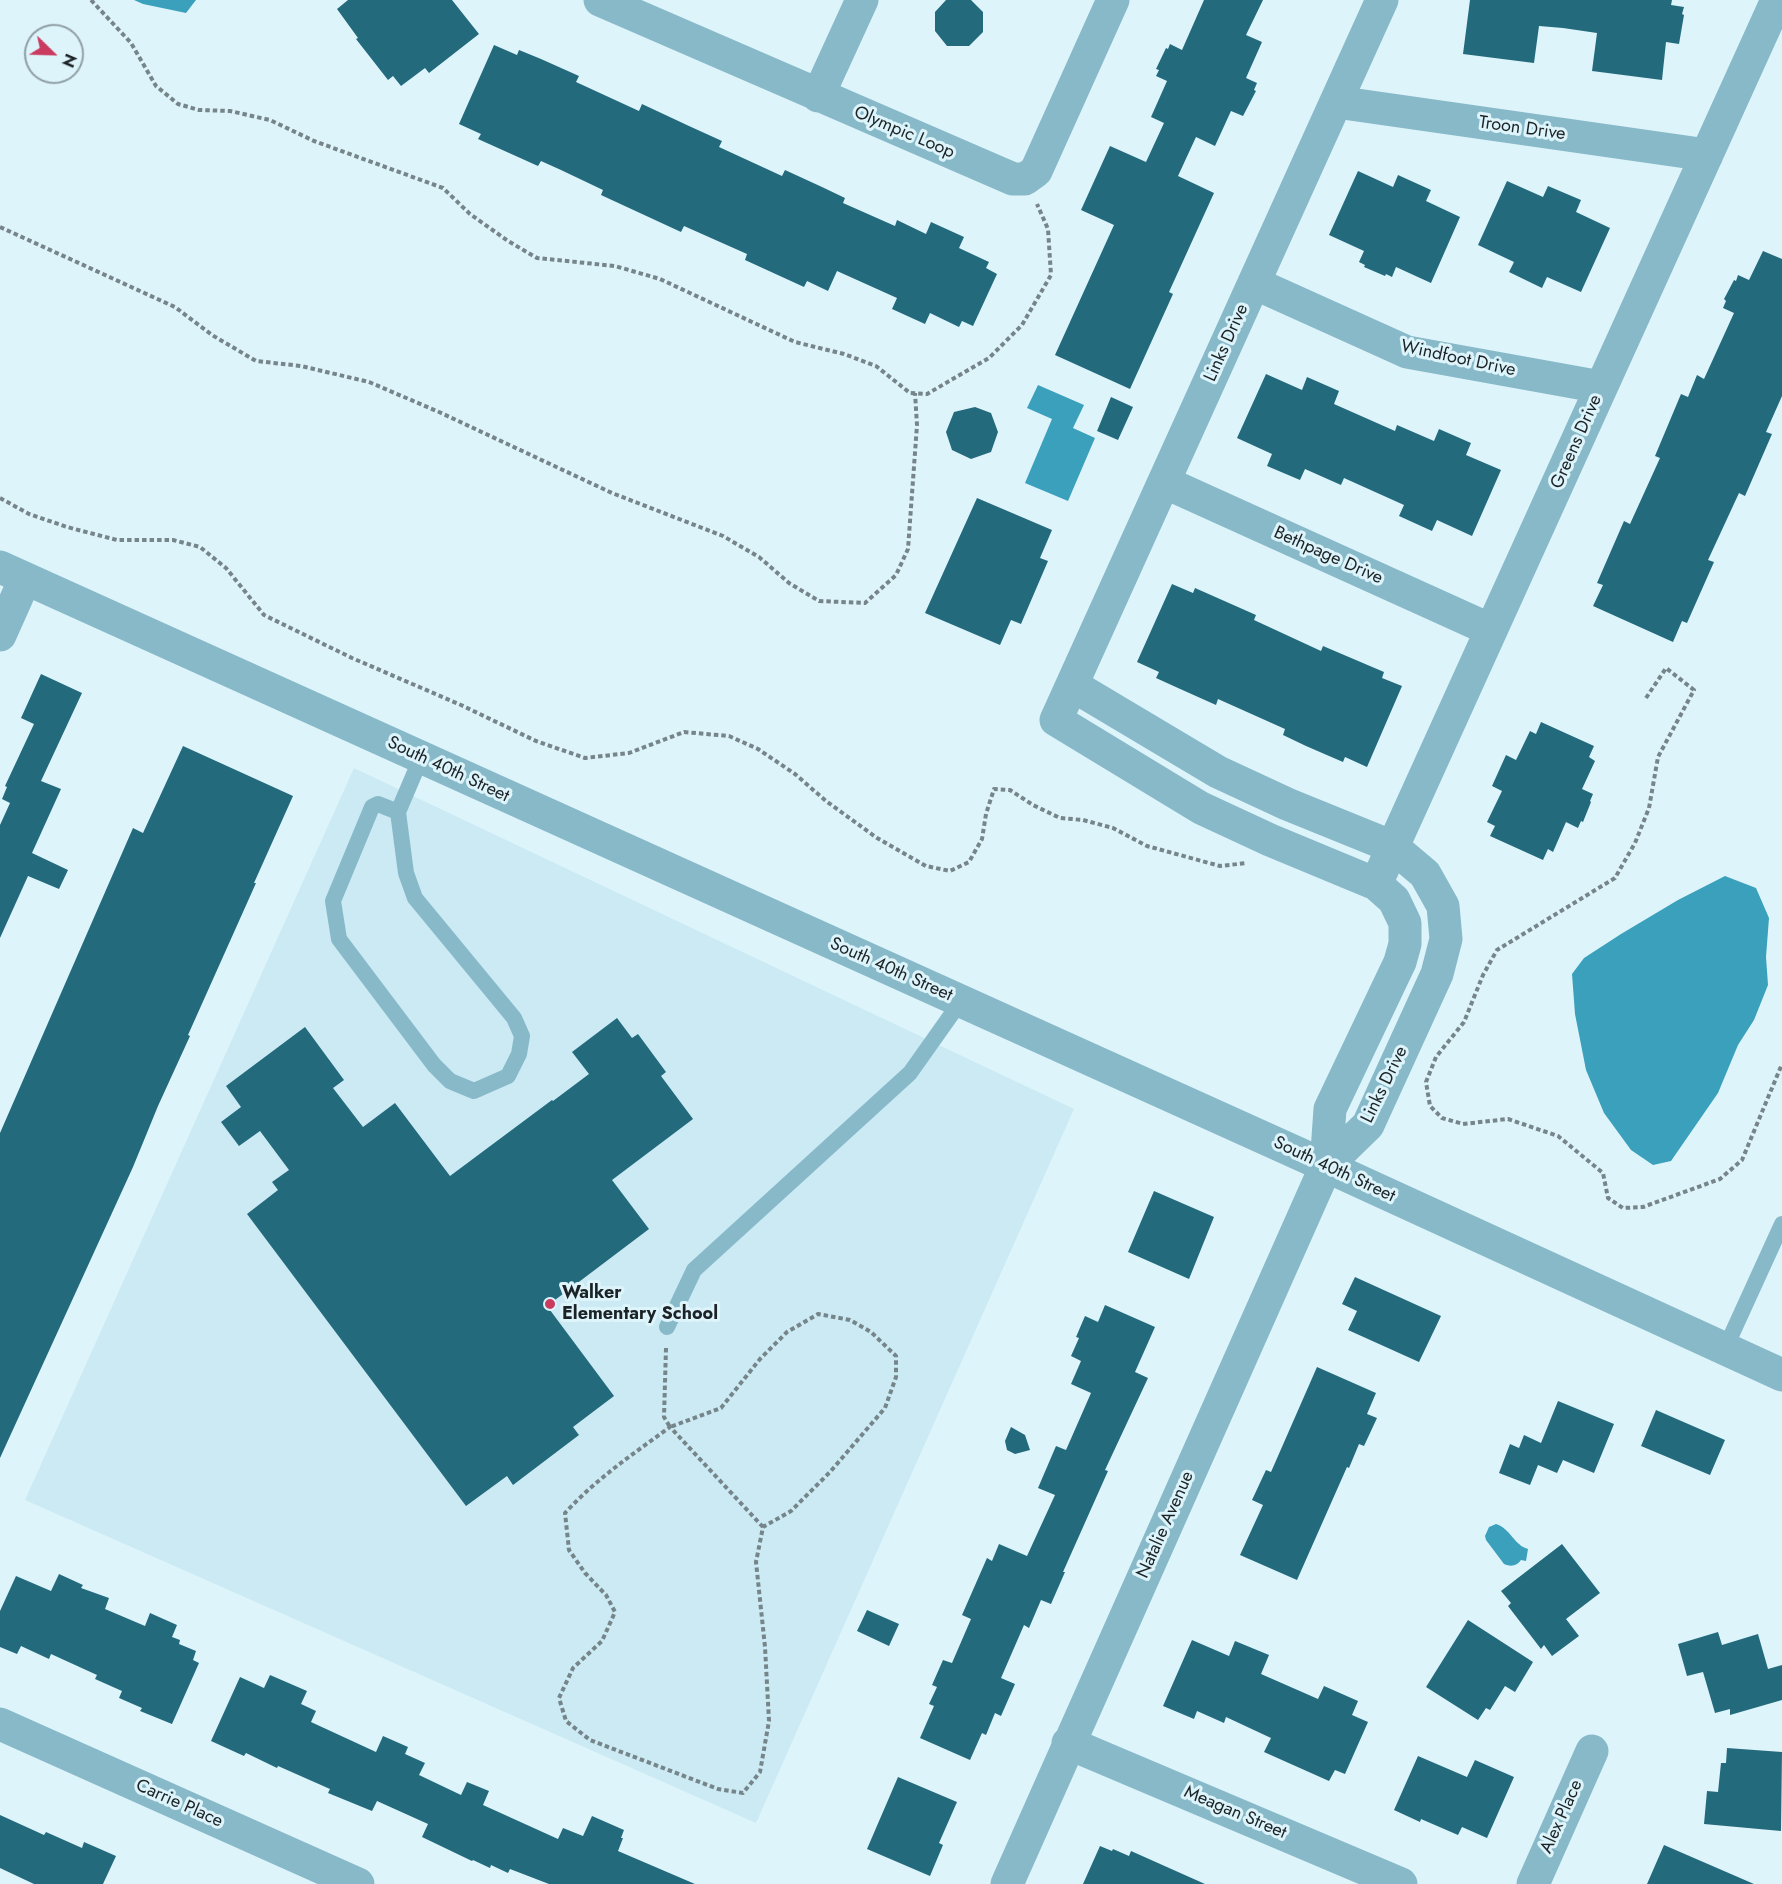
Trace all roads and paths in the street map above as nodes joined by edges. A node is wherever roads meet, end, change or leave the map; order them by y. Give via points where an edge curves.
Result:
1 (91, 0) edge
2 (600, 0) edge
3 (862, 0) edge
4 (1113, 0) edge
5 (1382, 0) edge
6 (1777, 0) edge
7 (818, 96) junction
8 (1336, 102) junction
9 (1707, 155) junction
10 (1025, 179) junction
11 (0, 227) edge
12 (1254, 283) junction
13 (1601, 387) junction
14 (915, 393) junction
15 (1164, 482) junction
16 (0, 498) edge
17 (12, 573) edge
18 (1491, 630) junction
19 (0, 635) edge
20 (1072, 685) junction
21 (1646, 698) dead end
22 (421, 758) junction
23 (398, 812) junction
24 (1393, 847) junction
25 (1290, 848) junction
26 (1376, 884) junction
27 (961, 1001) junction
28 (1782, 1064) edge
29 (1326, 1166) junction
30 (1782, 1224) edge
31 (667, 1327) joint
32 (1725, 1349) junction
33 (1782, 1375) edge
34 (670, 1427) junction
35 (763, 1527) junction
36 (0, 1724) edge
37 (1068, 1743) junction
38 (1592, 1750) dead end
39 (358, 1884) edge
40 (1007, 1884) edge
41 (1401, 1884) edge
42 (1533, 1884) edge

1 - 14 path via 131,44 156,87 178,104 270,120 314,141 443,188 470,214 537,258 615,266 660,279 795,342 876,366
2 - 7 street, Olympic Loop
3 - 7 street
4 - 10 street via 1036,171
5 - 8 street, Links Drive
6 - 9 street, Greens Drive
7 - 10 street, Olympic Loop via 1012,179
8 - 9 street, Troon Drive
8 - 12 street, Links Drive
9 - 13 street, Greens Drive
10 - 14 path via 1048,228 1051,275 1022,325 989,358 927,394
11 - 14 path via 175,307 256,361 301,366 369,382 612,493 723,536 759,557 819,602 865,603 896,575 904,558 908,549 917,425
12 - 13 street, Windfoot Drive via 1407,352
12 - 15 street, Links Drive
13 - 18 street, Greens Drive
15 - 18 street, Bethpage Drive
15 - 20 street, Links Drive
16 - 25 path via 29,514 117,540 172,540 200,547 226,568 264,615 536,741 585,758 629,753 684,732 729,736 758,749 877,838 926,866 950,872 969,862 982,839 994,789 1010,790 1060,818 1113,828 1147,846 1220,866 1256,862
17 - 19 street
17 - 22 street, South 40th Street
18 - 24 street, Greens Drive
20 - 24 street, Links Drive via 1218,772
20 - 25 street, Links Drive via 1056,720 1201,808
21 - 28 path via 1666,668 1694,690 1658,757 1649,808 1635,843 1615,878 1497,951 1464,1022 1436,1057 1426,1082 1430,1106 1442,1118 1463,1124 1508,1119 1558,1136 1603,1173 1608,1198 1623,1208 1643,1207 1720,1179 1742,1160
22 - 23 lane
22 - 27 street, South 40th Street
23 - 23 lane via 378,804 372,807 333,901 339,939 434,1065 450,1081 474,1091 508,1076 519,1054 522,1036 514,1018 415,898 406,873
24 - 26 street, Greens Drive
24 - 29 street, Links Drive via 1425,874 1443,906 1446,939 1437,974 1368,1125
25 - 26 street, Links Drive
26 - 29 street, Links Drive via 1394,900 1406,922 1405,944 1330,1109
27 - 29 street, South 40th Street
27 - 31 lane via 910,1073 694,1270
29 - 32 street, South 40th Street
29 - 37 street, Natalie Avenue
30 - 32 lane
31 - 34 path via 664,1417
32 - 33 street, South 40th Street
34 - 35 path
34 - 35 path via 721,1408 787,1332 818,1314 850,1320 871,1332 896,1356 896,1377 885,1408 791,1511
34 - 35 path via 586,1490 565,1513 569,1550 615,1612 602,1641 573,1668 559,1698 566,1721 590,1740 718,1789 743,1793 760,1772 770,1721 756,1562
36 - 39 street, Carrie Place
37 - 40 street, Natalie Avenue
37 - 41 street, Meagan Street
38 - 42 street, Alex Place

